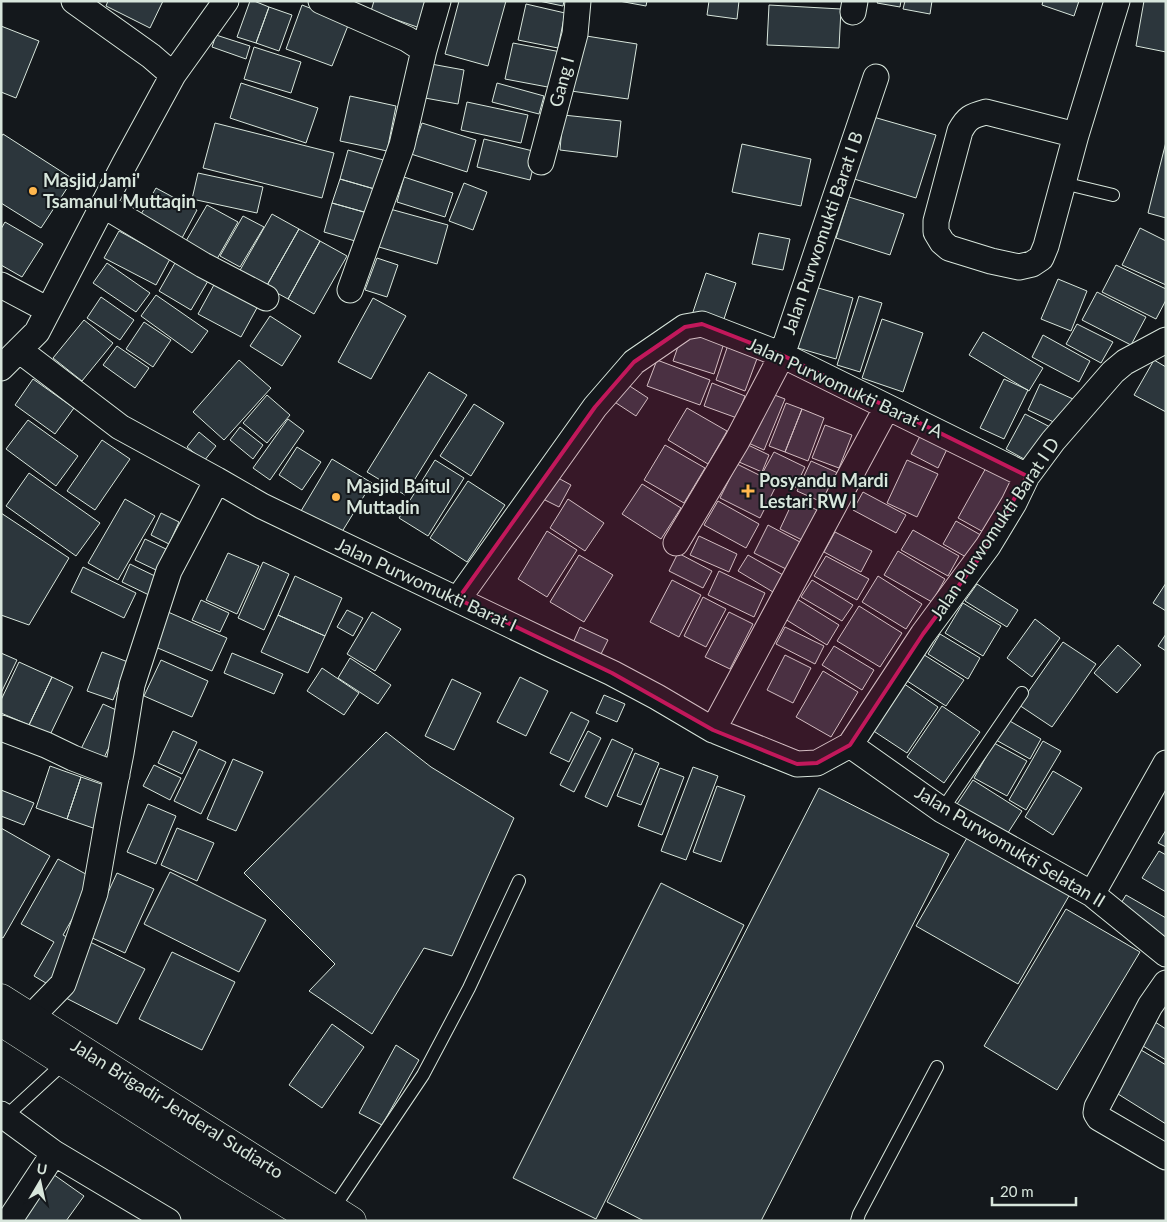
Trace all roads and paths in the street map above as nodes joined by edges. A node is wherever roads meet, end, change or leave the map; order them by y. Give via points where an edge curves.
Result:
1 (74, 1) edge
2 (226, 1) edge
3 (321, 1) edge
4 (438, 1) edge
5 (578, 1) edge
6 (1117, 1) edge
7 (424, 50) junction
8 (173, 74) junction
9 (876, 77) dead end
10 (1076, 135) junction
11 (541, 162) dead end
12 (1063, 183) junction
13 (1113, 195) dead end
14 (103, 205) junction
15 (1, 285) edge
16 (350, 290) dead end
17 (266, 298) dead end
18 (48, 310) junction
19 (1166, 340) edge
20 (19, 350) junction
21 (782, 355) junction
22 (1, 368) edge
23 (887, 407) junction
24 (1027, 476) junction
25 (217, 480) junction
26 (676, 543) dead end
27 (458, 599) junction
28 (1022, 693) dead end
29 (1, 728) edge
30 (714, 730) junction
31 (850, 745) junction
32 (1166, 763) edge
33 (117, 775) junction
34 (942, 810) junction
35 (519, 881) dead end
36 (1092, 894) junction
37 (1166, 954) edge
38 (1166, 983) edge
39 (1, 998) edge
40 (1158, 1011) edge
41 (31, 1017) junction
42 (1, 1022) edge
43 (65, 1062) junction
44 (938, 1067) dead end
45 (2, 1117) edge
46 (54, 1153) junction
47 (231, 1156) junction
48 (1166, 1157) edge
49 (334, 1217) edge
50 (9, 1221) edge
51 (168, 1221) edge
52 (857, 1221) edge

1 - 8 street
2 - 8 street
3 - 7 street via 408,39
4 - 7 street
5 - 11 street, Gang I via 575,34
6 - 10 street
7 - 16 street via 402,145
8 - 14 street
9 - 21 street, Jalan Purwomukti Barat I B
10 - 12 street
10 - 12 street via 986,112 974,115 960,131 936,221 936,232 949,248 1019,267 1032,264 1041,258 1046,246
12 - 13 lane
14 - 17 street via 203,265
14 - 18 street
15 - 18 street
18 - 20 street via 37,332
19 - 24 street, Jalan Purwomukti Barat I D via 1113,372
20 - 22 street
20 - 25 street, Jalan Purwomukti Barat I via 120,427
21 - 23 street, Jalan Purwomukti Barat I A
21 - 26 street, Jalan Purwomukti Barat I B via 732,450
21 - 27 street, Jalan Purwomukti Barat I A via 702,324 686,327 634,362 595,407
23 - 24 street, Jalan Purwomukti Barat I A
23 - 30 street
24 - 31 street, Jalan Purwomukti Barat I D via 988,546 923,634
25 - 27 street, Jalan Purwomukti Barat I via 270,510
25 - 33 street via 169,571 132,685
27 - 30 street, Jalan Purwomukti Barat I via 612,673
28 - 34 lane
29 - 33 street
30 - 31 street, Jalan Purwomukti Barat I via 797,764 817,763
31 - 34 street, Jalan Purwomukti Selatan II
32 - 36 street
33 - 41 street via 95,893 63,984
34 - 36 street, Jalan Purwomukti Selatan II
35 - 49 lane via 469,988 423,1075
36 - 37 street, Jalan Purwomukti Selatan II
38 - 40 street
39 - 41 main road, Jalan Brigadir Jenderal Sudiarto
40 - 48 street via 1096,1113 1099,1118
41 - 47 main road, Jalan Brigadir Jenderal Sudiarto
42 - 43 main road, Jalan Brigadir Jenderal Sudiarto
43 - 45 lane
43 - 47 main road, Jalan Brigadir Jenderal Sudiarto
44 - 52 lane
45 - 46 street
46 - 50 street
46 - 51 street
47 - 49 main road, Jalan Brigadir Jenderal Sudiarto

